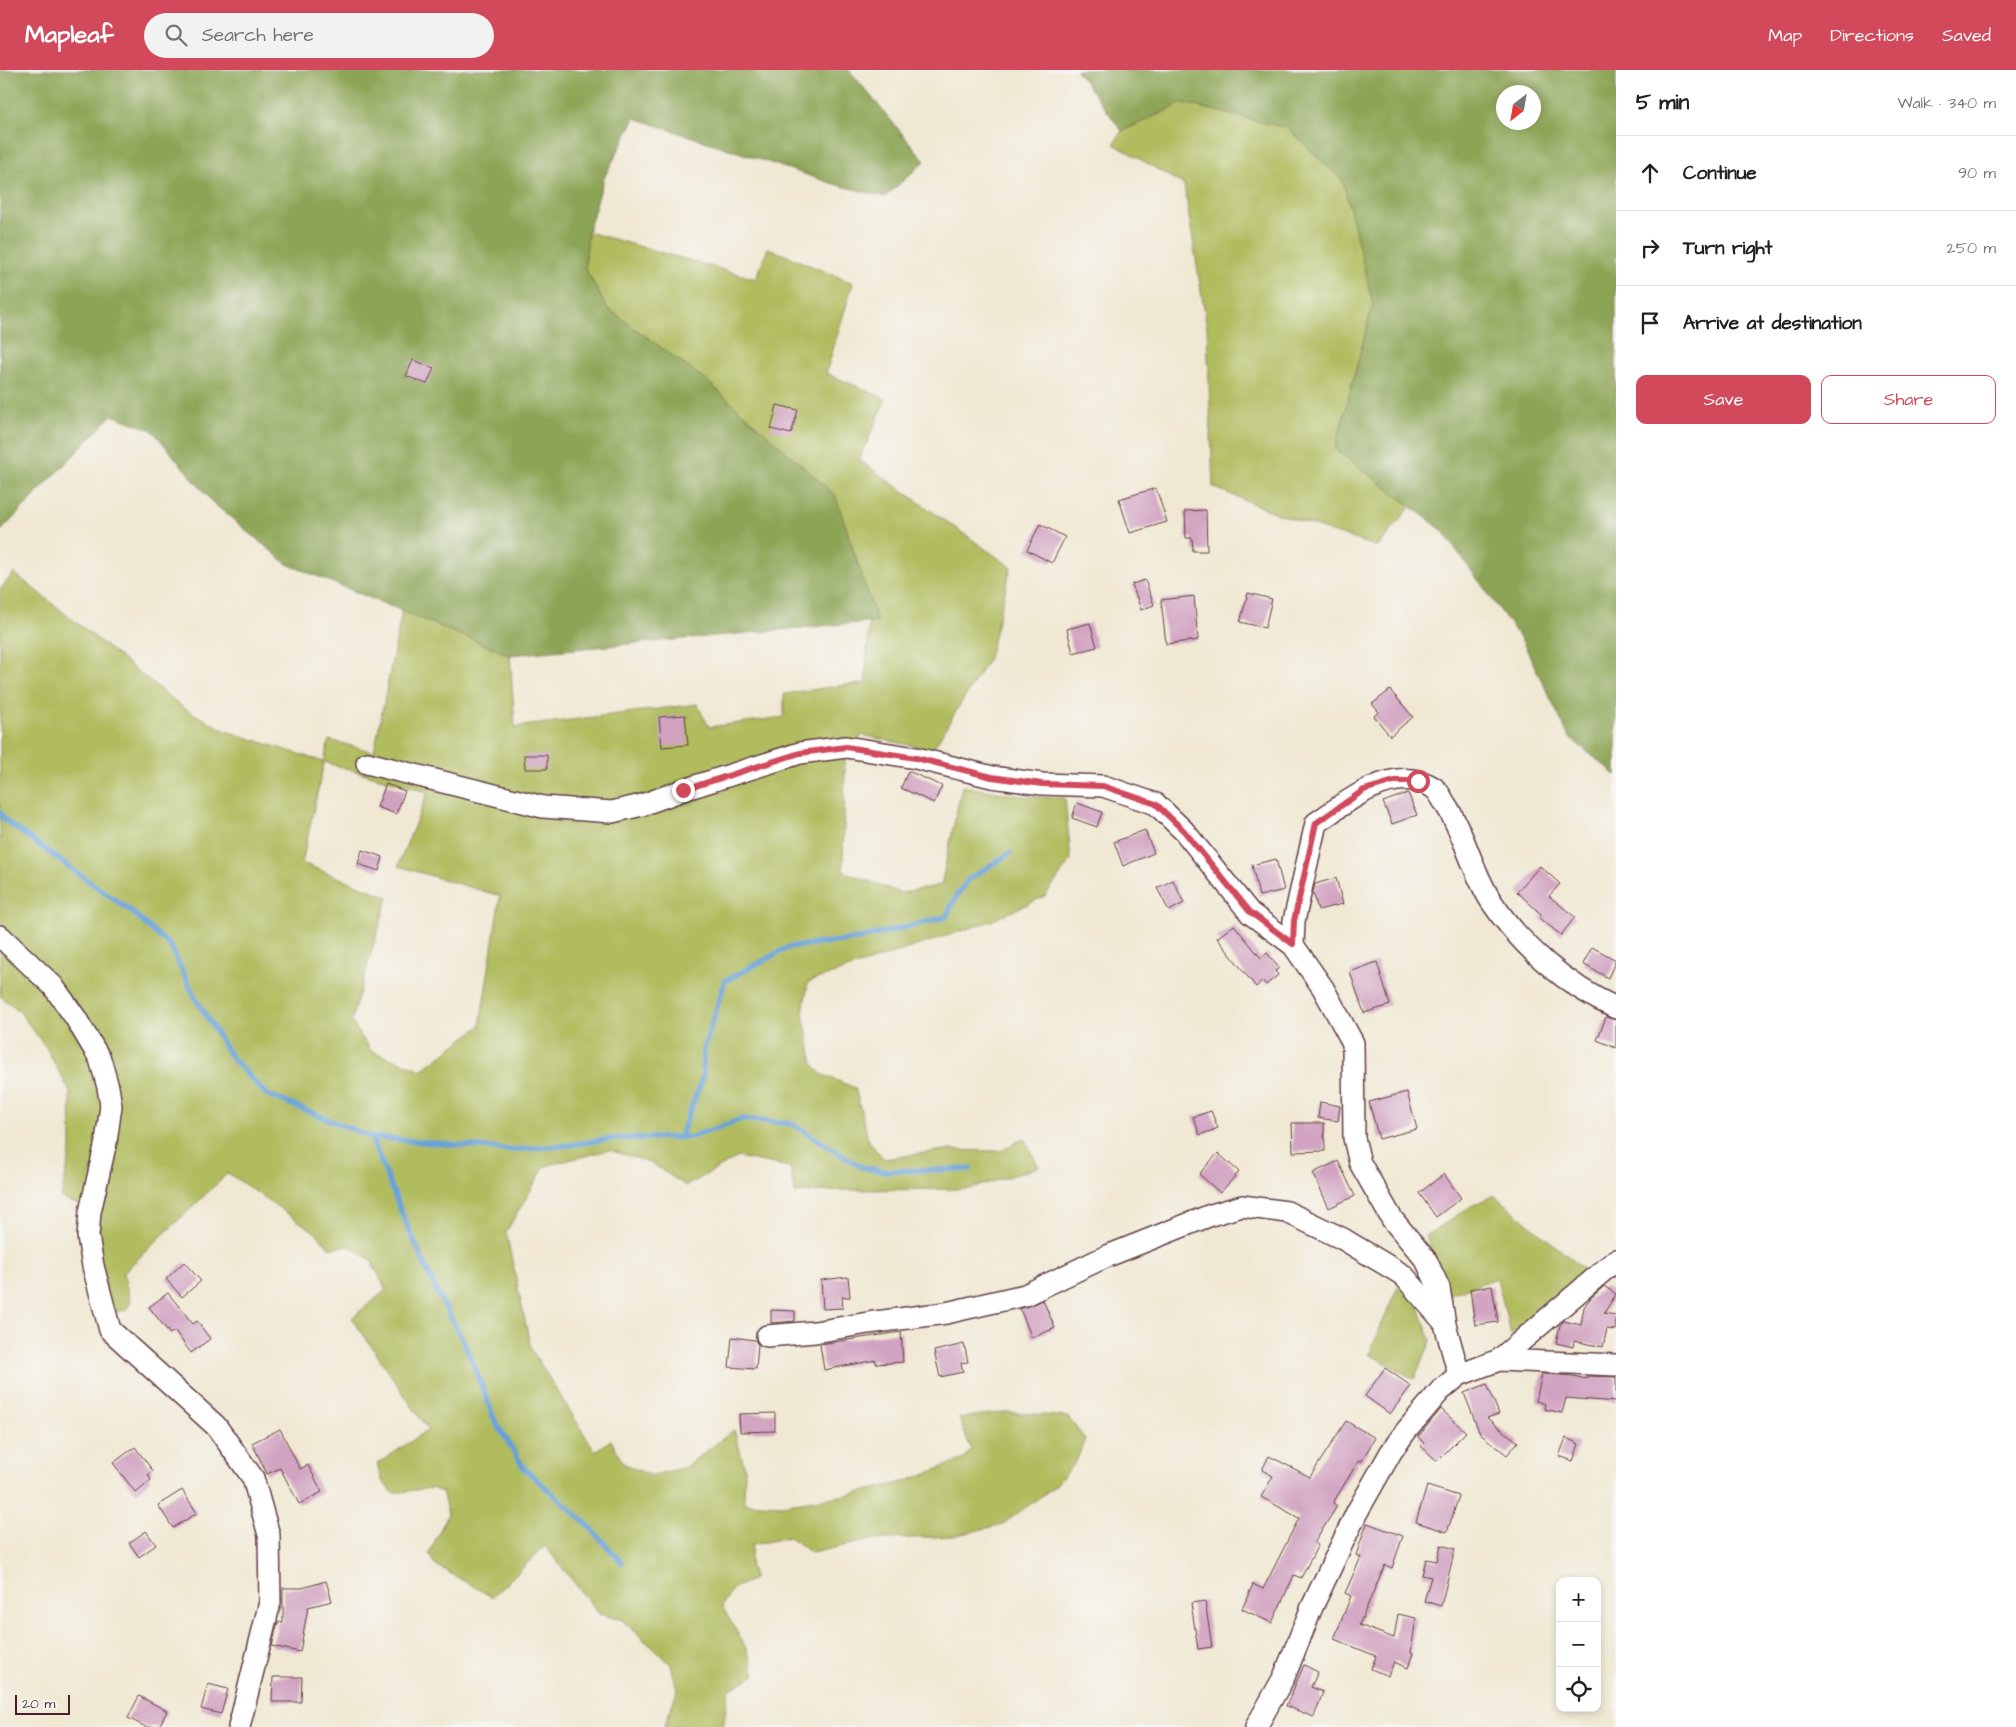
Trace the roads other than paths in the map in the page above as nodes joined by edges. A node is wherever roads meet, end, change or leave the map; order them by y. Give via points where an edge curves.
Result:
1 (367, 764) dead end
2 (0, 936) edge
3 (1293, 944) junction
4 (1616, 1008) edge
5 (1616, 1260) edge
6 (1445, 1324) junction
7 (767, 1336) dead end
8 (1499, 1360) junction
9 (1616, 1364) edge
10 (1459, 1376) junction
11 (239, 1727) edge
12 (1256, 1727) edge

1 - 3 street via 543,807 612,812 800,753 846,747 916,758 992,777 1042,784 1103,786 1156,804 1184,831 1250,912
2 - 11 street via 54,986 100,1059 108,1087 111,1106 88,1236 110,1330 216,1426 253,1478 269,1535 270,1602
3 - 4 street via 1294,921 1316,823 1364,790 1394,781 1418,781 1435,789 1456,822 1491,900 1522,941 1594,998
3 - 6 street via 1323,988 1353,1043 1354,1138 1360,1163 1392,1219 1426,1260 1438,1288
5 - 8 street
6 - 7 street via 1403,1275 1343,1239 1286,1212 1242,1206 1210,1215 1105,1257 1025,1295 946,1313
6 - 10 street
8 - 9 street
8 - 10 street
10 - 12 street via 1422,1411 1386,1460 1356,1512 1284,1677

